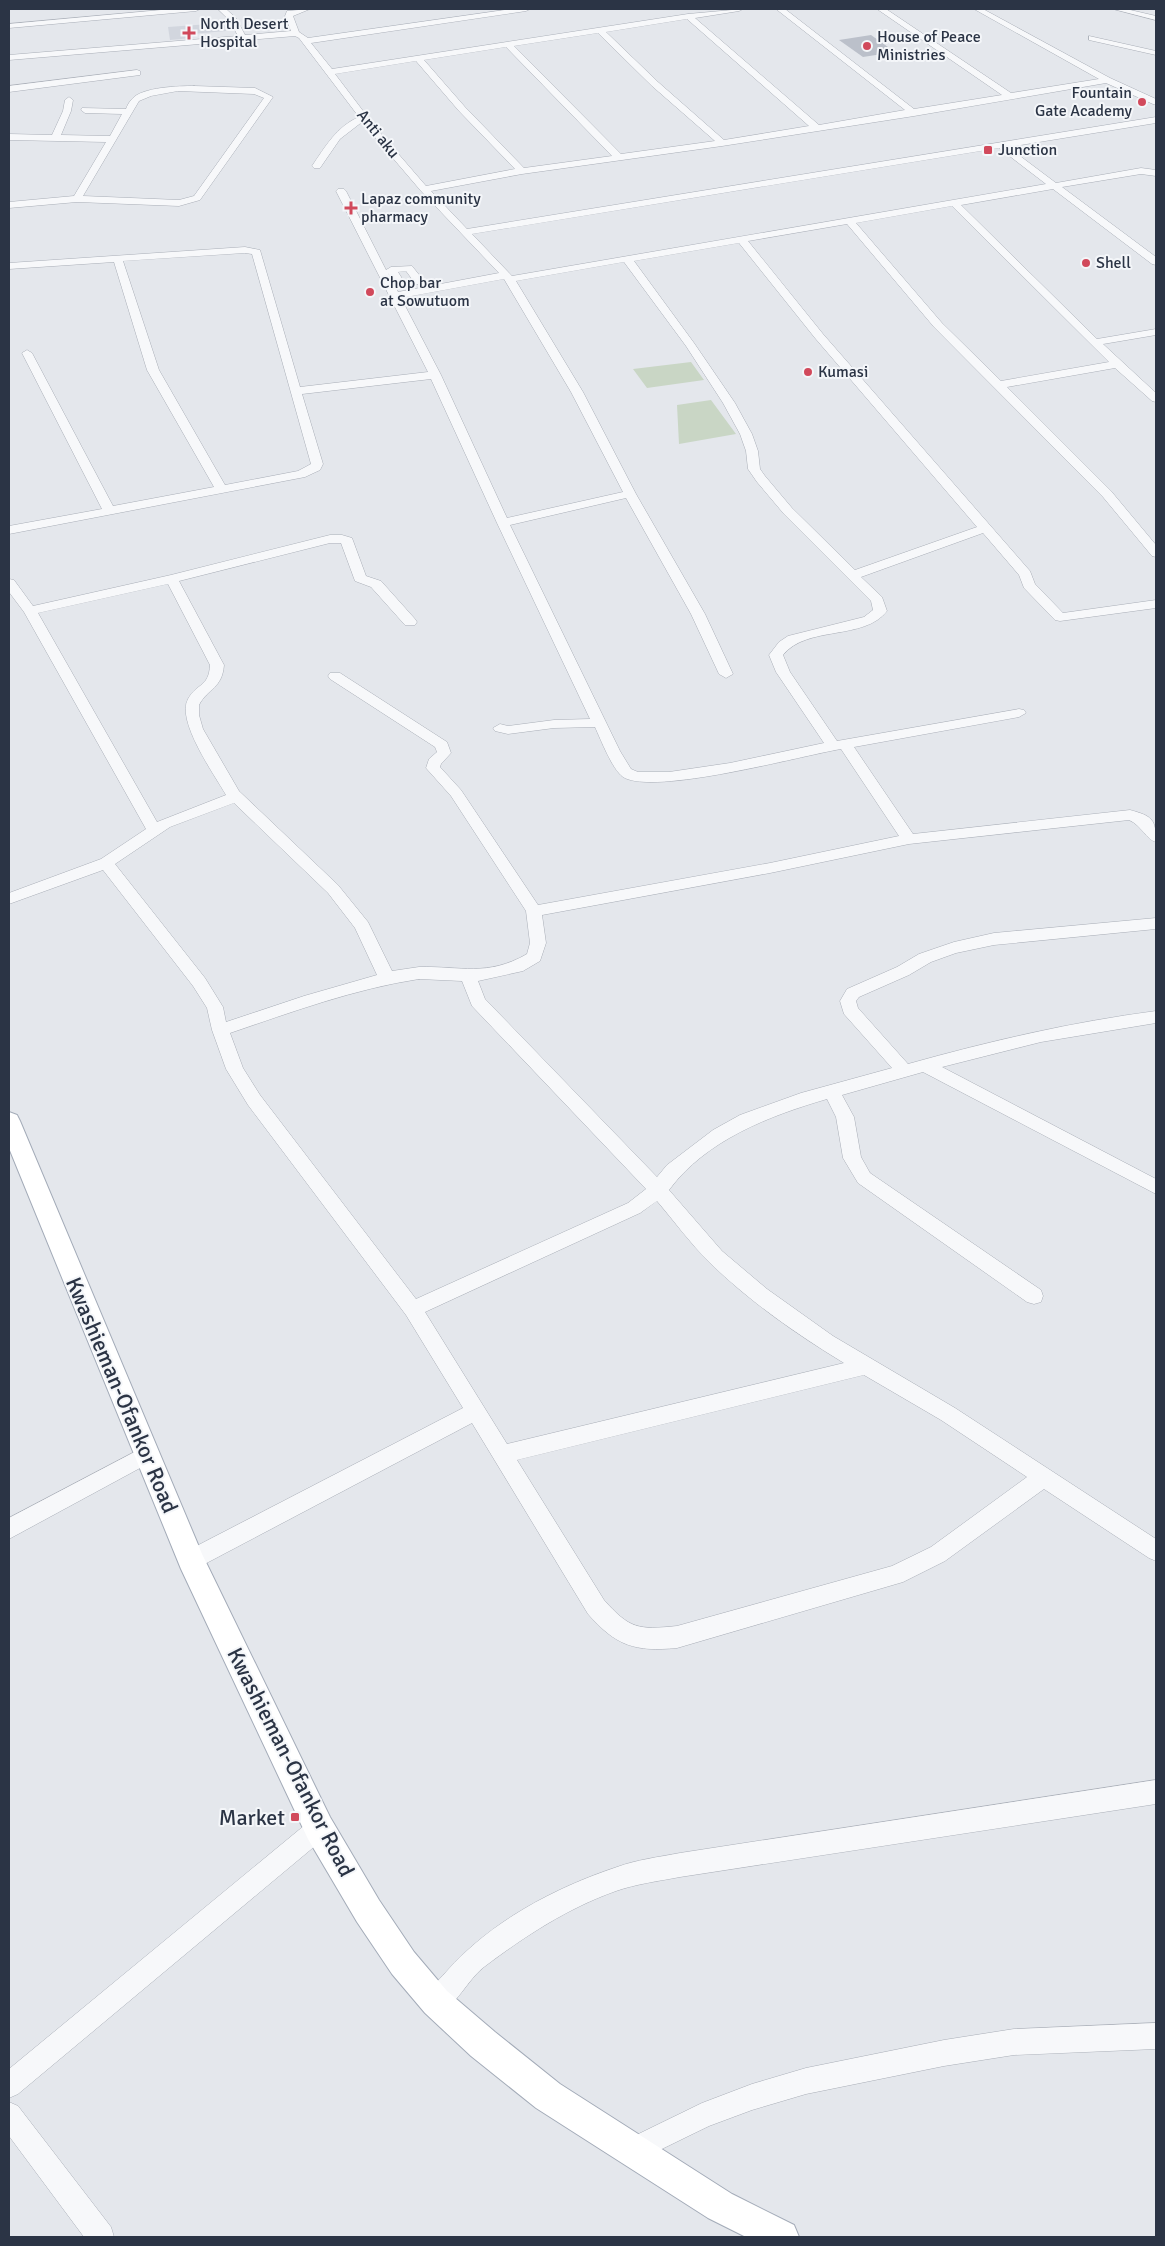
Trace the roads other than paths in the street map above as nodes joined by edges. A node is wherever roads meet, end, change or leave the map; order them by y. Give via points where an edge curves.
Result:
1 (196, 9) edge
2 (222, 9) edge
3 (306, 9) edge
4 (526, 9) edge
5 (739, 9) edge
6 (780, 9) edge
7 (881, 9) edge
8 (978, 9) edge
9 (1117, 9) edge
10 (688, 16) junction
11 (1156, 18) edge
12 (9, 26) edge
13 (600, 31) junction
14 (296, 33) junction
15 (243, 38) junction
16 (1092, 38) dead end
17 (307, 41) junction
18 (507, 44) junction
19 (1156, 53) edge
20 (9, 58) edge
21 (417, 58) junction
22 (331, 72) junction
23 (138, 73) dead end
24 (1107, 80) junction
25 (9, 89) edge
26 (1011, 97) junction
27 (69, 100) dead end
28 (1156, 102) edge
29 (85, 110) dead end
30 (128, 112) junction
31 (914, 113) junction
32 (364, 118) junction
33 (1156, 120) edge
34 (816, 127) junction
35 (9, 137) edge
36 (55, 138) junction
37 (112, 139) junction
38 (722, 143) junction
39 (1000, 145) junction
40 (619, 158) junction
41 (317, 166) dead end
42 (522, 171) junction
43 (1156, 173) edge
44 (1056, 186) junction
45 (424, 189) junction
46 (341, 191) dead end
47 (77, 199) junction
48 (9, 204) edge
49 (955, 204) junction
50 (850, 222) junction
51 (465, 232) junction
52 (742, 240) junction
53 (627, 259) junction
54 (118, 260) junction
55 (1156, 262) edge
56 (9, 266) edge
57 (509, 277) junction
58 (395, 296) junction
59 (1156, 332) edge
60 (1096, 342) junction
61 (27, 353) dead end
62 (1117, 364) junction
63 (435, 375) junction
64 (1000, 385) junction
65 (295, 391) junction
66 (1156, 400) edge
67 (221, 488) junction
68 (630, 494) junction
69 (109, 511) junction
70 (503, 522) junction
71 (985, 528) junction
72 (9, 530) edge
73 (1156, 553) edge
74 (854, 575) junction
75 (172, 579) junction
76 (9, 583) edge
77 (1156, 604) edge
78 (30, 611) junction
79 (410, 622) dead end
80 (726, 674) dead end
81 (335, 676) dead end
82 (1019, 713) dead end
83 (599, 723) junction
84 (500, 728) dead end
85 (839, 745) junction
86 (236, 798) junction
87 (154, 830) junction
88 (1156, 837) edge
89 (909, 839) junction
90 (106, 863) junction
91 (9, 899) edge
92 (534, 911) junction
93 (1156, 923) edge
94 (468, 976) junction
95 (387, 978) junction
96 (1156, 1017) edge
97 (220, 1030) junction
98 (926, 1066) junction
99 (906, 1072) junction
100 (832, 1093) junction
101 (9, 1121) edge
102 (1156, 1187) edge
103 (658, 1190) junction
104 (1034, 1296) dead end
105 (413, 1309) junction
106 (865, 1366) junction
107 (476, 1411) junction
108 (503, 1454) junction
109 (146, 1455) junction
110 (1042, 1478) junction
111 (9, 1529) edge
112 (1156, 1552) edge
113 (191, 1560) junction
114 (1156, 1792) edge
115 (319, 1828) junction
116 (436, 2002) junction
117 (1156, 2036) edge
118 (9, 2085) edge
119 (9, 2115) edge
120 (631, 2151) junction
121 (101, 2237) edge
122 (782, 2237) edge

1 - 12 street
2 - 15 street
3 - 14 street via 290,13
4 - 17 street
5 - 10 street
6 - 31 street
7 - 26 street
8 - 24 street
9 - 11 street
10 - 13 street
10 - 34 street
13 - 18 street
13 - 38 street
14 - 15 street
14 - 17 street, Anti aku
15 - 20 street
16 - 19 street
17 - 22 street, Anti aku
18 - 21 street
18 - 40 street
21 - 22 street
21 - 42 street
22 - 32 street, Anti aku
23 - 25 street
24 - 26 street
24 - 28 street
26 - 31 street
27 - 36 street
29 - 30 street
30 - 37 street
30 - 47 street via 136,99 163,89 255,91 269,97 197,198 179,204
31 - 34 street
32 - 41 street via 348,126
32 - 45 street, Anti aku
33 - 39 street
34 - 38 street
35 - 36 street
36 - 37 street
37 - 47 street
38 - 40 street
39 - 44 street
39 - 51 street
40 - 42 street
42 - 45 street
43 - 44 street via 1141,171
44 - 49 street
44 - 55 street
45 - 51 street, Anti aku
46 - 58 street
47 - 48 street
49 - 50 street
49 - 60 street
50 - 52 street
50 - 64 street via 938,325
51 - 57 street, Anti aku
52 - 53 street
52 - 71 street via 819,336
53 - 57 street
53 - 74 street via 729,403 746,434 757,474 788,511
54 - 56 street
54 - 65 street via 245,250 256,252
54 - 67 street via 153,370
57 - 58 street
57 - 68 street, Anti aku via 577,392
58 - 63 street
59 - 60 street
60 - 62 street
61 - 69 street
62 - 64 street
62 - 66 street
63 - 65 street
63 - 70 street
64 - 73 street via 1107,494
65 - 67 street via 316,467 301,474
67 - 69 street
68 - 70 street
68 - 80 street, Anti aku via 698,614
69 - 72 street
70 - 83 street
71 - 74 street
71 - 77 street via 1025,574 1029,585 1060,617
74 - 85 street via 877,600 880,611 869,620 793,639 776,655 783,672
75 - 78 street
75 - 79 street via 330,539 342,539 348,541 360,578 376,584
75 - 86 street via 217,665 212,685 194,698 192,721
76 - 78 street
78 - 87 street
81 - 92 street via 442,745 444,752 434,762 434,768 456,793
82 - 85 street
83 - 84 street
83 - 85 street via 626,772 643,778 730,768
85 - 89 street
86 - 87 street
86 - 95 street via 333,889 362,926
87 - 90 street
88 - 89 street via 1141,818 1130,815
89 - 92 street
90 - 91 street
90 - 97 street via 199,982 215,1007
92 - 94 street via 538,943 534,957 510,969
93 - 99 street via 994,939 954,948 925,958 854,993 848,1001 850,1010
94 - 95 street via 419,973
94 - 103 street via 478,1002
95 - 97 street
96 - 98 street via 1041,1036
97 - 105 street via 235,1069 254,1100
98 - 99 street
98 - 102 street
99 - 100 street
100 - 103 street via 801,1100 746,1120 719,1135 673,1170
100 - 104 street via 845,1117 852,1158 864,1178
101 - 109 main road, Kwashieman-Ofankor Road
103 - 105 street via 606,1223
103 - 106 street via 715,1256 760,1295
105 - 107 street
106 - 108 street
106 - 110 street via 948,1414
107 - 108 street
107 - 113 street
108 - 110 street via 596,1608 610,1624 647,1641 677,1637 895,1575 938,1554
109 - 111 street
109 - 113 main road, Kwashieman-Ofankor Road
110 - 112 street
113 - 115 main road, Kwashieman-Ofankor Road
114 - 116 street via 680,1865 618,1878 520,1925 474,1960
115 - 116 main road, Kwashieman-Ofankor Road via 378,1926 403,1963
115 - 118 street
116 - 120 main road, Kwashieman-Ofankor Road via 548,2096
117 - 120 street via 1014,2042 944,2052 806,2080 702,2116
119 - 121 street
120 - 122 main road, Kwashieman-Ofankor Road via 720,2206

